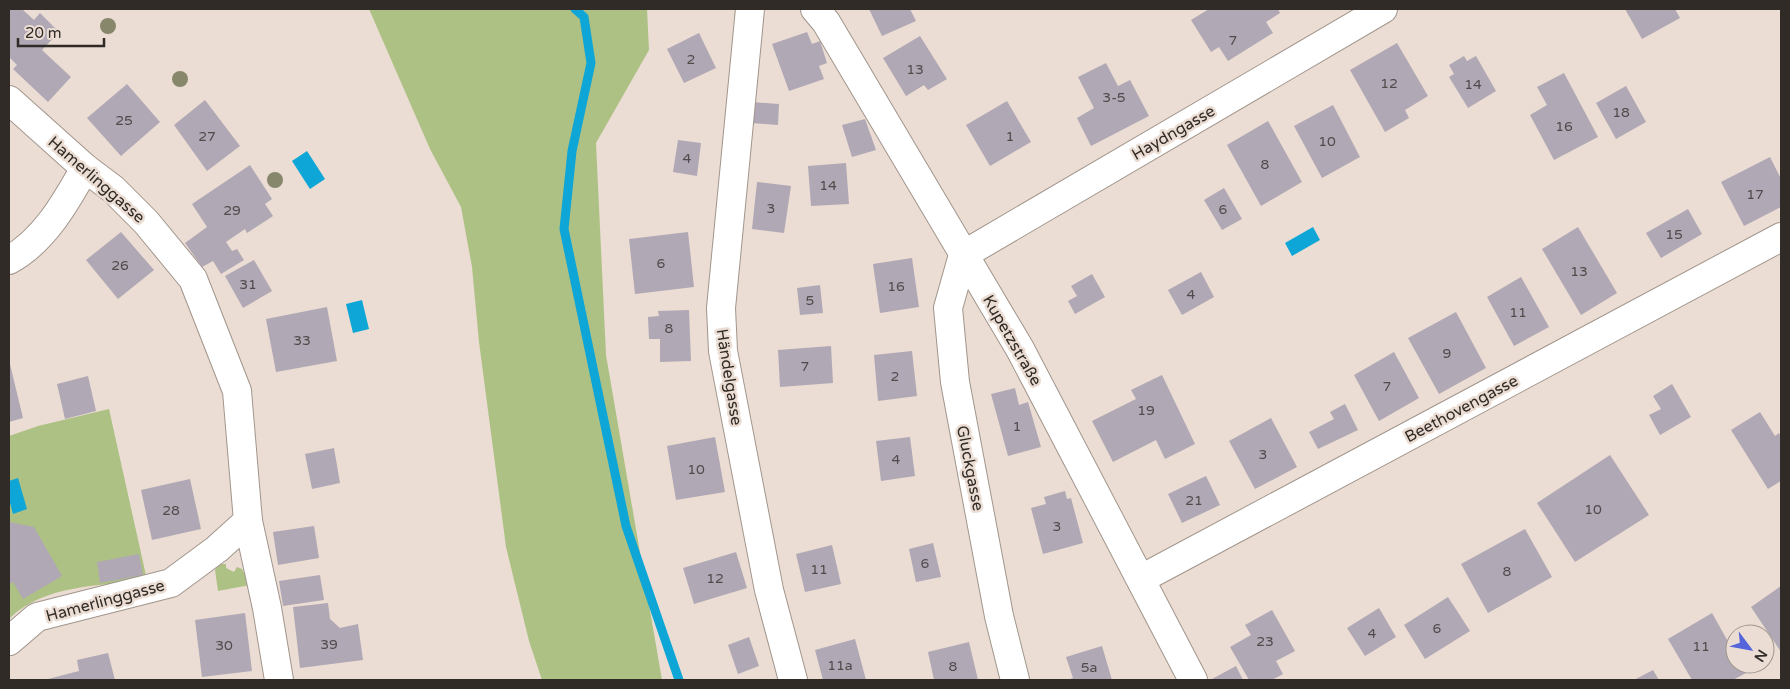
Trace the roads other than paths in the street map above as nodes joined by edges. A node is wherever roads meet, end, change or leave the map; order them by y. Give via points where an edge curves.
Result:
1 (750, 9) edge
2 (815, 9) edge
3 (1383, 9) edge
4 (9, 100) edge
5 (85, 168) junction
6 (1781, 237) edge
7 (963, 255) junction
8 (9, 260) edge
9 (248, 521) junction
10 (1141, 579) junction
11 (9, 641) edge
12 (279, 680) edge
13 (793, 680) edge
14 (1015, 680) edge
15 (1193, 680) edge

1 - 13 street, Händelgasse via 721,308 723,351 769,590
2 - 7 street, Kupetzstraße via 826,22
3 - 7 street, Haydngasse
4 - 5 street, Hamerlinggasse
5 - 8 street via 61,210 22,253
5 - 9 street, Hamerlinggasse via 113,189 146,222 192,279 237,391
6 - 10 street, Beethovengasse
7 - 10 street, Kupetzstraße via 1020,349
7 - 14 street, Gluckgasse via 948,308 955,382 999,616
9 - 11 street, Hamerlinggasse via 171,583 37,618
9 - 12 street, Hamerlinggasse
10 - 15 street, Kupetzstraße

